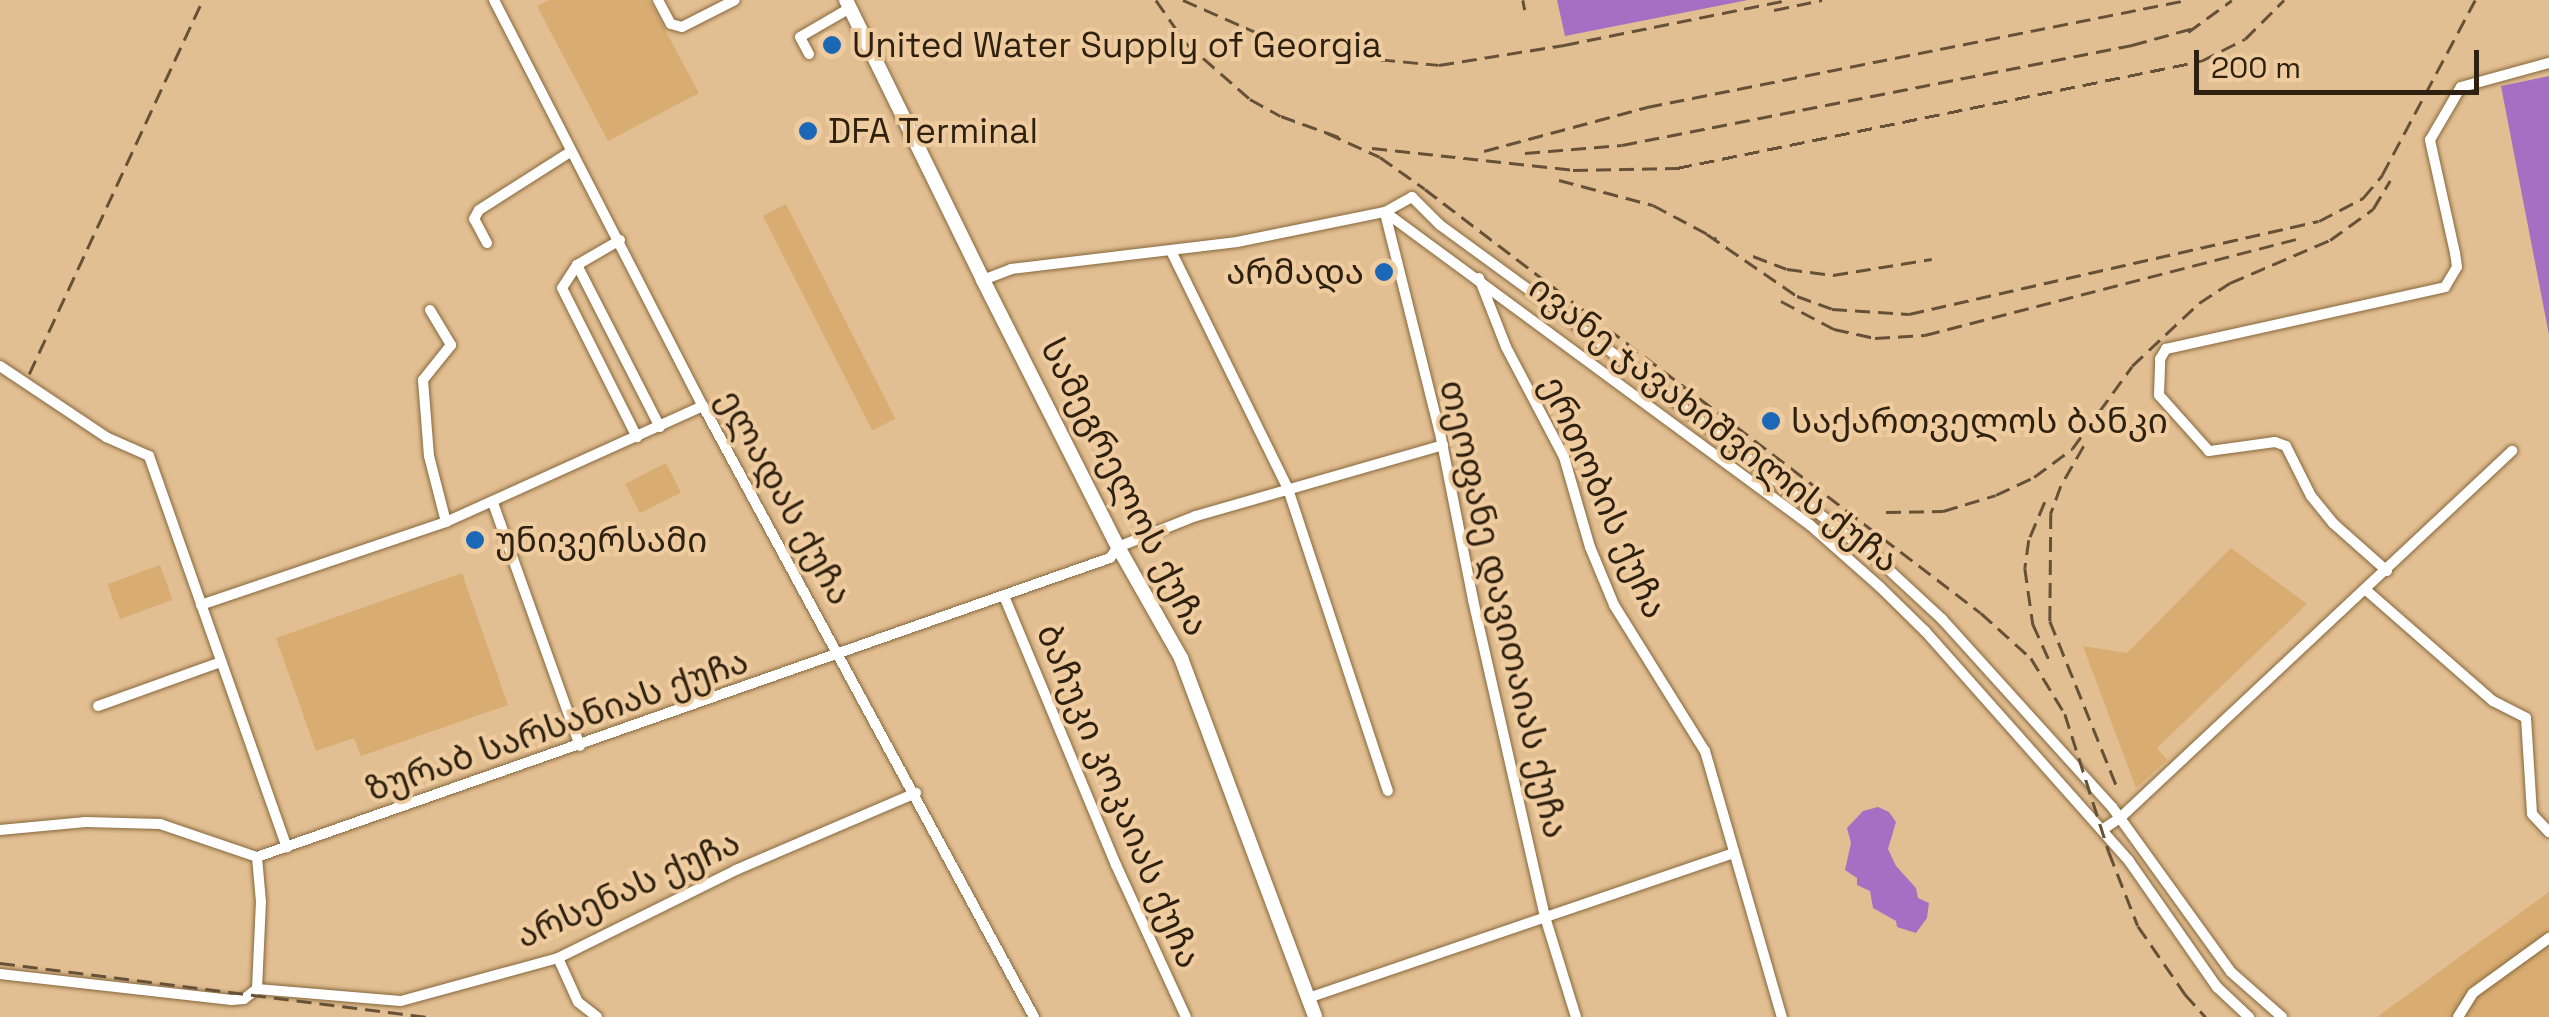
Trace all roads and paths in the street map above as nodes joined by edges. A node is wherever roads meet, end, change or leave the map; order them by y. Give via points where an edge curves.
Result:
1 (494, 0) edge
2 (658, 0) edge
3 (734, 0) edge
4 (833, 0) edge
5 (848, 3) edge
6 (809, 54) dead end
7 (2549, 63) edge
8 (570, 152) junction
9 (1385, 212) junction
10 (620, 240) junction
11 (487, 242) dead end
12 (1171, 251) junction
13 (577, 265) junction
14 (1478, 277) junction
15 (983, 280) junction
16 (430, 310) dead end
17 (0, 366) edge
18 (703, 406) junction
19 (660, 427) junction
20 (637, 438) junction
21 (1443, 445) junction
22 (2512, 451) dead end
23 (1288, 489) junction
24 (493, 503) junction
25 (446, 522) junction
26 (1118, 547) junction
27 (2387, 571) junction
28 (2366, 590) junction
29 (1004, 596) junction
30 (201, 605) junction
31 (841, 655) junction
32 (222, 662) junction
33 (98, 706) dead end
34 (580, 746) junction
35 (1388, 791) dead end
36 (916, 793) junction
37 (2120, 818) junction
38 (0, 830) edge
39 (2102, 830) junction
40 (2549, 832) edge
41 (287, 848) junction
42 (1732, 854) junction
43 (257, 857) junction
44 (1545, 917) junction
45 (2549, 938) edge
46 (558, 958) junction
47 (0, 974) edge
48 (256, 989) junction
49 (1308, 998) junction
50 (596, 1017) edge
51 (1034, 1017) edge
52 (1186, 1017) edge
53 (1316, 1017) edge
54 (1576, 1017) edge
55 (1782, 1017) edge
56 (2248, 1017) edge
57 (2282, 1017) edge
58 (2458, 1017) edge

1 - 8 street, ელადას ქუჩა
2 - 3 street via 671,24 682,27
4 - 5 street
5 - 6 street via 800,37
5 - 15 main road, სამეგრელოს ქუჩა
7 - 27 street via 2461,86 2430,140 2457,267 2445,287 2166,348 2160,359 2159,395 2208,450 2286,446 2312,496
8 - 10 street, ელადას ქუჩა
8 - 11 street via 479,210 474,219
9 - 12 street
9 - 14 street, ივანე ჯავახიშვილის ქუჩა
9 - 21 street, თეოფანე დავითაიას ქუჩა
9 - 37 street via 1412,197 1875,557 1942,619
10 - 13 street
10 - 18 street, ელადას ქუჩა
12 - 15 street via 1011,269
12 - 23 street
13 - 19 street
13 - 20 street via 562,288 564,298
14 - 39 street, ივანე ჯავახიშვილის ქუჩა via 1810,525 1880,587
14 - 42 street, ერთობის ქუჩა via 1564,457 1614,605 1705,752
15 - 26 main road, სამეგრელოს ქუჩა
16 - 25 street via 451,345 424,380 429,456
17 - 30 street via 106,437 149,456
18 - 19 street
18 - 31 street, ელადას ქუჩა
19 - 20 street
20 - 24 street
21 - 23 street, ზურაბ სარსანიას ქუჩა
21 - 44 street, თეოფანე დავითაიას ქუჩა
22 - 27 street
23 - 26 street, ზურაბ სარსანიას ქუჩა
23 - 35 street
24 - 25 street
24 - 34 street
25 - 30 street
26 - 29 street, ზურაბ სარსანიას ქუჩა via 1110,558
26 - 49 main road, სამეგრელოს ქუჩა via 1181,658
27 - 28 street
28 - 37 street
28 - 40 street via 2493,701 2526,718 2532,814
29 - 31 street, ზურაბ სარსანიას ქუჩა
29 - 52 street, ბაჩუკი კოკაიას ქუჩა
30 - 32 street
31 - 34 street, ზურაბ სარსანიას ქუჩა
31 - 36 street, ელადას ქუჩა
32 - 33 street
32 - 41 street
34 - 41 street, ზურაბ სარსანიას ქუჩა
36 - 46 street, არსენას ქუჩა via 736,870
36 - 51 street, ელადას ქუჩა
37 - 39 street
37 - 57 street via 2231,972
38 - 43 street via 160,824
39 - 56 street, ივანე ჯავახიშვილის ქუჩა via 2217,987
41 - 43 street, ზურაბ სარსანიას ქუჩა
42 - 44 street
42 - 55 street, ერთობის ქუჩა
43 - 48 street
44 - 49 street
44 - 54 street, თეოფანე დავითაიას ქუჩა
45 - 58 street via 2473,993
46 - 48 street, არსენას ქუჩა via 388,1004
46 - 50 street via 578,1002
47 - 48 street, არსენას ქუჩა via 232,1000
49 - 53 main road, სამეგრელოს ქუჩა

